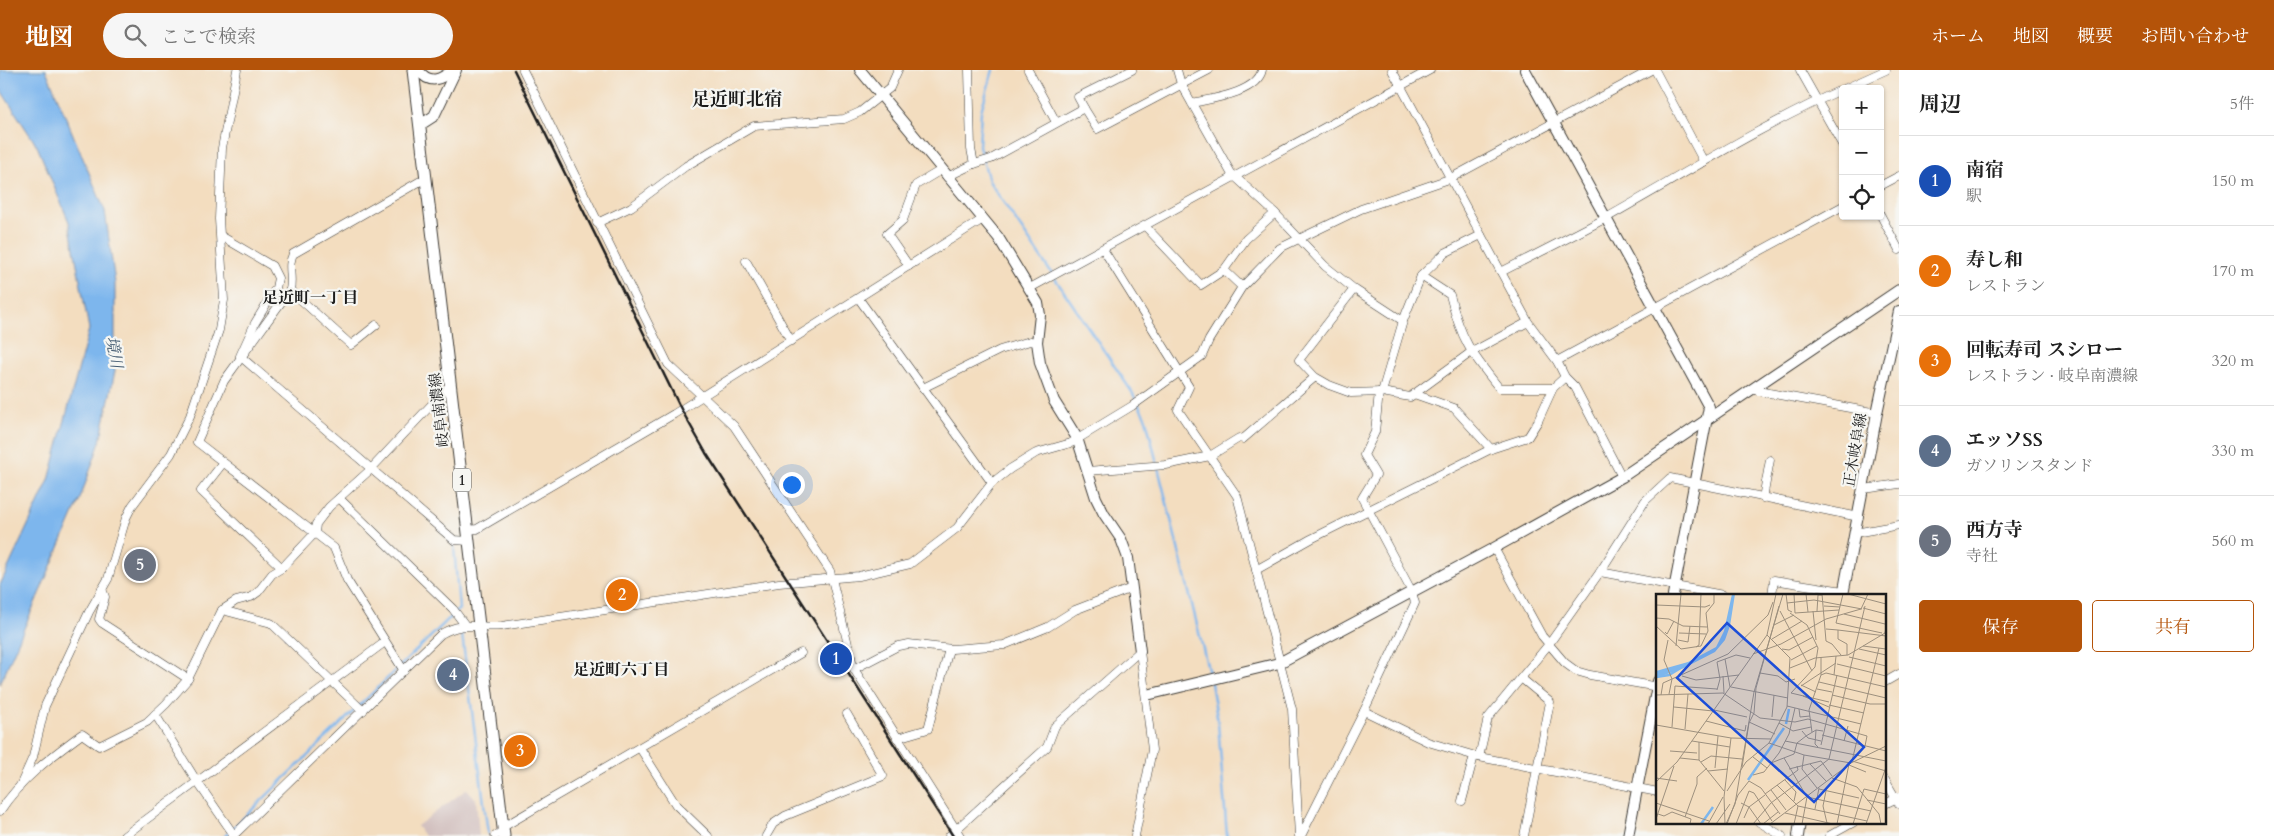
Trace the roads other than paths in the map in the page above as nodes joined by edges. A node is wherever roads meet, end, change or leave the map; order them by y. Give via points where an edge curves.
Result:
1 (237, 70) edge
2 (413, 70) edge
3 (418, 70) edge
4 (455, 70) edge
5 (523, 70) edge
6 (860, 70) edge
7 (898, 70) edge
8 (969, 70) edge
9 (1028, 70) edge
10 (1132, 70) edge
11 (1177, 70) edge
12 (1209, 70) edge
13 (1262, 70) edge
14 (1392, 70) edge
15 (1430, 70) edge
16 (1525, 70) edge
17 (1651, 70) edge
18 (1655, 70) edge
19 (1800, 70) edge
20 (1886, 70) edge
21 (1181, 84) junction
22 (1852, 85) edge
23 (1401, 86) junction
24 (1839, 91) edge
25 (882, 97) junction
26 (1817, 101) junction
27 (1192, 103) junction
28 (1084, 108) junction
29 (1056, 122) junction
30 (1554, 123) junction
31 (420, 125) junction
32 (1839, 139) edge
33 (1704, 162) junction
34 (974, 164) junction
35 (944, 173) junction
36 (1899, 176) edge
37 (1236, 177) junction
38 (424, 178) junction
39 (1449, 179) junction
40 (1884, 184) edge
41 (1839, 208) edge
42 (1275, 213) junction
43 (1605, 218) junction
44 (983, 219) junction
45 (1883, 220) edge
46 (597, 223) junction
47 (1145, 226) junction
48 (1481, 234) junction
49 (222, 236) junction
50 (1300, 239) junction
51 (1103, 249) junction
52 (1899, 250) edge
53 (746, 261) dead end
54 (909, 266) junction
55 (1224, 270) junction
56 (1501, 272) junction
57 (1421, 276) junction
58 (1242, 287) junction
59 (1030, 288) junction
60 (1354, 289) junction
61 (290, 290) junction
62 (1899, 290) edge
63 (859, 299) junction
64 (1654, 308) junction
65 (1899, 311) edge
66 (1403, 321) junction
67 (1528, 322) junction
68 (376, 325) dead end
69 (791, 341) junction
70 (1037, 342) junction
71 (1470, 353) junction
72 (240, 356) junction
73 (1557, 361) junction
74 (1180, 371) junction
75 (1315, 377) junction
76 (1565, 377) junction
77 (450, 385) junction
78 (923, 388) junction
79 (1553, 388) junction
80 (1754, 388) junction
81 (1380, 392) junction
82 (1414, 394) junction
83 (702, 397) junction
84 (1877, 413) junction
85 (1708, 418) junction
86 (1077, 438) junction
87 (1491, 449) junction
88 (1210, 456) junction
89 (1770, 460) dead end
90 (223, 463) junction
91 (370, 470) junction
92 (1087, 471) junction
93 (1622, 477) junction
94 (992, 483) junction
95 (1693, 483) junction
96 (1899, 484) edge
97 (1864, 489) junction
98 (339, 498) junction
99 (1763, 498) junction
100 (1367, 510) junction
101 (1859, 517) junction
102 (1899, 525) edge
103 (315, 533) junction
104 (1856, 533) junction
105 (469, 536) junction
106 (1494, 548) junction
107 (282, 568) junction
108 (1256, 570) junction
109 (1600, 572) junction
110 (833, 580) junction
111 (1132, 588) junction
112 (102, 589) junction
113 (1674, 590) edge
114 (1412, 592) junction
115 (1843, 593) edge
116 (1712, 594) edge
117 (1772, 594) edge
118 (222, 610) junction
119 (465, 625) junction
120 (479, 626) junction
121 (385, 642) junction
122 (1549, 644) junction
123 (949, 649) junction
124 (1140, 651) junction
125 (801, 653) dead end
126 (1280, 663) junction
127 (854, 669) junction
128 (404, 671) junction
129 (1899, 674) edge
130 (1521, 678) junction
131 (188, 679) junction
132 (334, 681) junction
133 (1886, 681) edge
134 (1656, 684) edge
135 (1656, 689) edge
136 (1147, 695) junction
137 (363, 711) junction
138 (1364, 711) junction
139 (155, 714) junction
140 (847, 714) dead end
141 (896, 738) junction
142 (640, 748) junction
143 (1477, 757) junction
144 (1536, 770) junction
145 (196, 780) junction
146 (1886, 782) edge
147 (20, 786) junction
148 (1637, 788) junction
149 (1656, 792) edge
150 (1898, 800) edge
151 (1462, 802) dead end
152 (1886, 804) edge
153 (0, 811) edge
154 (1762, 824) edge
155 (1850, 824) edge
156 (955, 829) junction
157 (501, 833) edge
158 (234, 835) edge
159 (124, 836) edge
160 (708, 836) edge
161 (766, 836) edge
162 (949, 836) edge
163 (960, 836) edge
164 (1135, 836) edge
165 (1300, 836) edge
166 (1524, 836) edge
167 (1628, 836) edge
168 (1782, 836) edge
169 (1829, 836) edge

1 - 49 street via 222,148 219,219
2 - 31 main road, 岐阜南濃線 / 1
3 - 4 street via 432,81
4 - 31 street via 434,116
5 - 46 street
6 - 25 street
7 - 25 street
8 - 34 street
9 - 29 street
10 - 28 street via 1078,96
11 - 21 street
12 - 21 street
13 - 27 street via 1257,80 1239,92
14 - 23 street
15 - 23 street
16 - 30 street
17 - 30 street
18 - 33 street
19 - 26 street
20 - 22 street
21 - 27 street
21 - 28 street via 1097,129
23 - 37 street
23 - 39 street
24 - 26 street
25 - 35 street
25 - 46 street via 844,119 754,126 686,166 631,207
26 - 32 street
26 - 33 street
27 - 37 street
28 - 29 street
29 - 34 street via 992,159
30 - 39 street
30 - 43 street
31 - 38 main road, 岐阜南濃線 / 1
33 - 43 street
34 - 35 street
35 - 44 street
35 - 54 street via 916,185 903,220 887,234
36 - 40 street
37 - 42 street
37 - 47 street
38 - 61 street via 293,254 289,263 293,279
38 - 77 main road, 岐阜南濃線 / 1
39 - 48 street
39 - 50 street via 1361,209
41 - 64 street
42 - 50 street
42 - 55 street via 1246,239
43 - 56 street
43 - 64 street
44 - 54 street
44 - 59 street
45 - 52 street
46 - 83 street via 668,364
47 - 51 street
47 - 55 street via 1201,285
48 - 56 street
48 - 57 street via 1446,253
49 - 72 street via 272,266 278,278 276,288 255,322
49 - 112 street via 224,300 219,330 205,375 171,454 126,518 113,565
50 - 58 street via 1280,248
50 - 60 street via 1325,266
51 - 59 street
51 - 74 street
53 - 69 street
54 - 63 street
55 - 58 street
56 - 67 street
57 - 66 street
57 - 71 street via 1450,296 1456,321
58 - 74 street via 1202,356
59 - 70 street via 1040,315
60 - 66 street
60 - 75 street via 1299,360
61 - 68 street via 350,345
61 - 72 street
62 - 80 street
63 - 69 street
63 - 78 street
64 - 73 street
64 - 85 street via 1709,407
65 - 84 street, 正木岐阜線
66 - 81 street
67 - 71 street
67 - 73 street
69 - 83 street
70 - 78 street via 1000,350
70 - 86 street via 1046,383
71 - 79 street via 1499,388
71 - 82 street
72 - 90 street via 224,381 197,442
72 - 91 street
73 - 76 street
74 - 86 street via 1132,406
74 - 88 street via 1189,387 1178,410
75 - 81 street via 1329,386 1351,392
75 - 88 street via 1243,439 1239,438
76 - 79 street
76 - 93 street via 1575,388
77 - 91 street
77 - 105 main road, 岐阜南濃線 / 1
78 - 94 street
79 - 87 street via 1528,437
80 - 84 street via 1758,392
80 - 85 street
81 - 82 street via 1410,397
81 - 100 street via 1375,432 1364,456 1376,475 1362,498
82 - 87 street via 1454,408
83 - 105 street
83 - 110 street via 734,426
84 - 97 street, 正木岐阜線
85 - 93 street
85 - 95 street
86 - 92 street
86 - 94 street via 1071,443 1036,453
87 - 100 street
88 - 92 street via 1166,465
88 - 108 street via 1238,496
89 - 99 street
90 - 103 street
90 - 107 street via 201,491
91 - 98 street
91 - 105 street via 454,540
92 - 111 street via 1100,506 1121,539 1128,558
93 - 106 street
94 - 110 street via 957,528 910,564
95 - 99 street
95 - 109 street via 1670,478 1645,501
95 - 113 street
96 - 97 street
97 - 101 street, 正木岐阜線
98 - 103 street via 316,524
98 - 119 street via 456,612
99 - 101 street
100 - 108 street
100 - 114 street
101 - 104 street, 正木岐阜線
102 - 104 street
103 - 107 street
103 - 121 street via 334,548 347,580
104 - 115 street, 正木岐阜線
105 - 120 main road, 岐阜南濃線 / 1
106 - 114 street
106 - 122 street
107 - 118 street via 251,597
108 - 126 street
109 - 113 street
109 - 122 street
110 - 120 street via 779,583 489,628
110 - 127 street
111 - 123 street via 1075,610 1048,628 1004,645
111 - 124 street
112 - 131 street via 105,597 99,619 102,623
112 - 147 street via 45,706 33,757
113 - 116 street
114 - 126 street
114 - 138 street via 1415,603
115 - 117 street via 1774,580
118 - 131 street
118 - 132 street via 271,623
119 - 120 street
119 - 128 street via 441,634
120 - 157 main road, 岐阜南濃線 / 1
121 - 128 street
121 - 132 street
122 - 130 street
122 - 134 street via 1576,671
123 - 127 street via 909,644 898,646
123 - 141 street via 928,729
124 - 136 street
124 - 156 street via 1055,726 1047,747
125 - 142 street
126 - 136 street
126 - 165 street via 1292,709
127 - 141 street
128 - 137 street
129 - 133 street
130 - 143 street via 1488,718
130 - 144 street via 1550,702
131 - 139 street
132 - 137 street
132 - 145 street
135 - 148 street
136 - 164 street via 1152,750
137 - 158 street
138 - 143 street via 1428,742
138 - 165 street
139 - 145 street
139 - 147 street via 147,722 99,746 82,734 48,759
140 - 161 street via 883,776 785,816 773,824
141 - 156 street
142 - 157 street
142 - 160 street via 676,805
143 - 144 street
143 - 151 street
144 - 148 street
144 - 166 street
145 - 158 street
145 - 159 street
146 - 150 street
147 - 153 street
148 - 149 street
148 - 167 street
150 - 152 street
154 - 168 street
155 - 169 street
156 - 162 street
156 - 163 street

